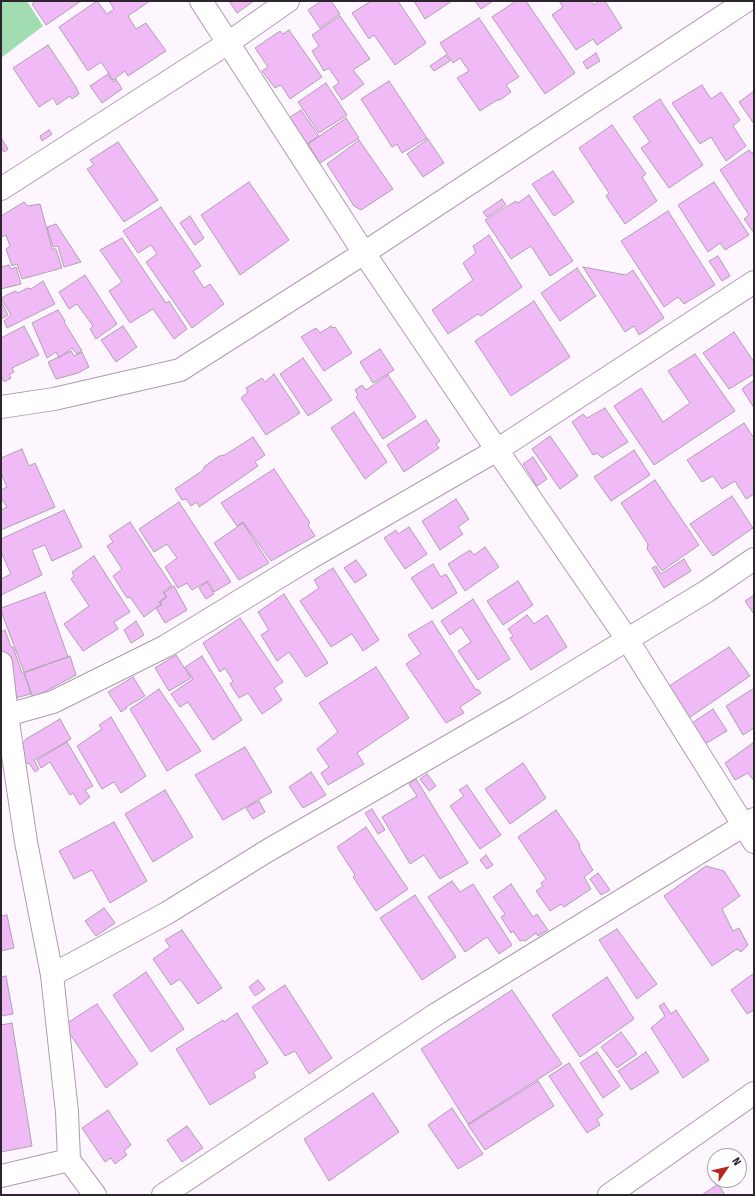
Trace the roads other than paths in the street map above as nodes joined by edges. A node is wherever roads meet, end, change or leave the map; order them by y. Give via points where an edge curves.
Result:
1 (201, 1) edge
2 (288, 1) edge
3 (746, 1) edge
4 (228, 43) junction
5 (1, 189) edge
6 (364, 252) junction
7 (754, 282) edge
8 (1, 407) edge
9 (497, 450) junction
10 (754, 559) edge
11 (627, 639) junction
12 (1, 663) edge
13 (7, 715) junction
14 (751, 829) edge
15 (52, 975) junction
16 (754, 1093) edge
17 (69, 1160) junction
18 (1, 1176) edge
19 (95, 1195) edge
20 (163, 1195) edge
21 (609, 1195) edge

1 - 4 street
2 - 4 street
3 - 6 street
4 - 5 street
4 - 6 street
6 - 8 street via 180,370 54,399
6 - 9 street
7 - 9 street
9 - 11 street
9 - 13 street via 310,558 166,646 53,702
10 - 11 street via 707,591
11 - 14 street
11 - 15 street via 520,705 267,851 167,913
12 - 13 street
13 - 15 street via 26,842
14 - 20 street via 438,1013
15 - 17 street via 67,1112
16 - 21 street
17 - 18 street
17 - 19 street

